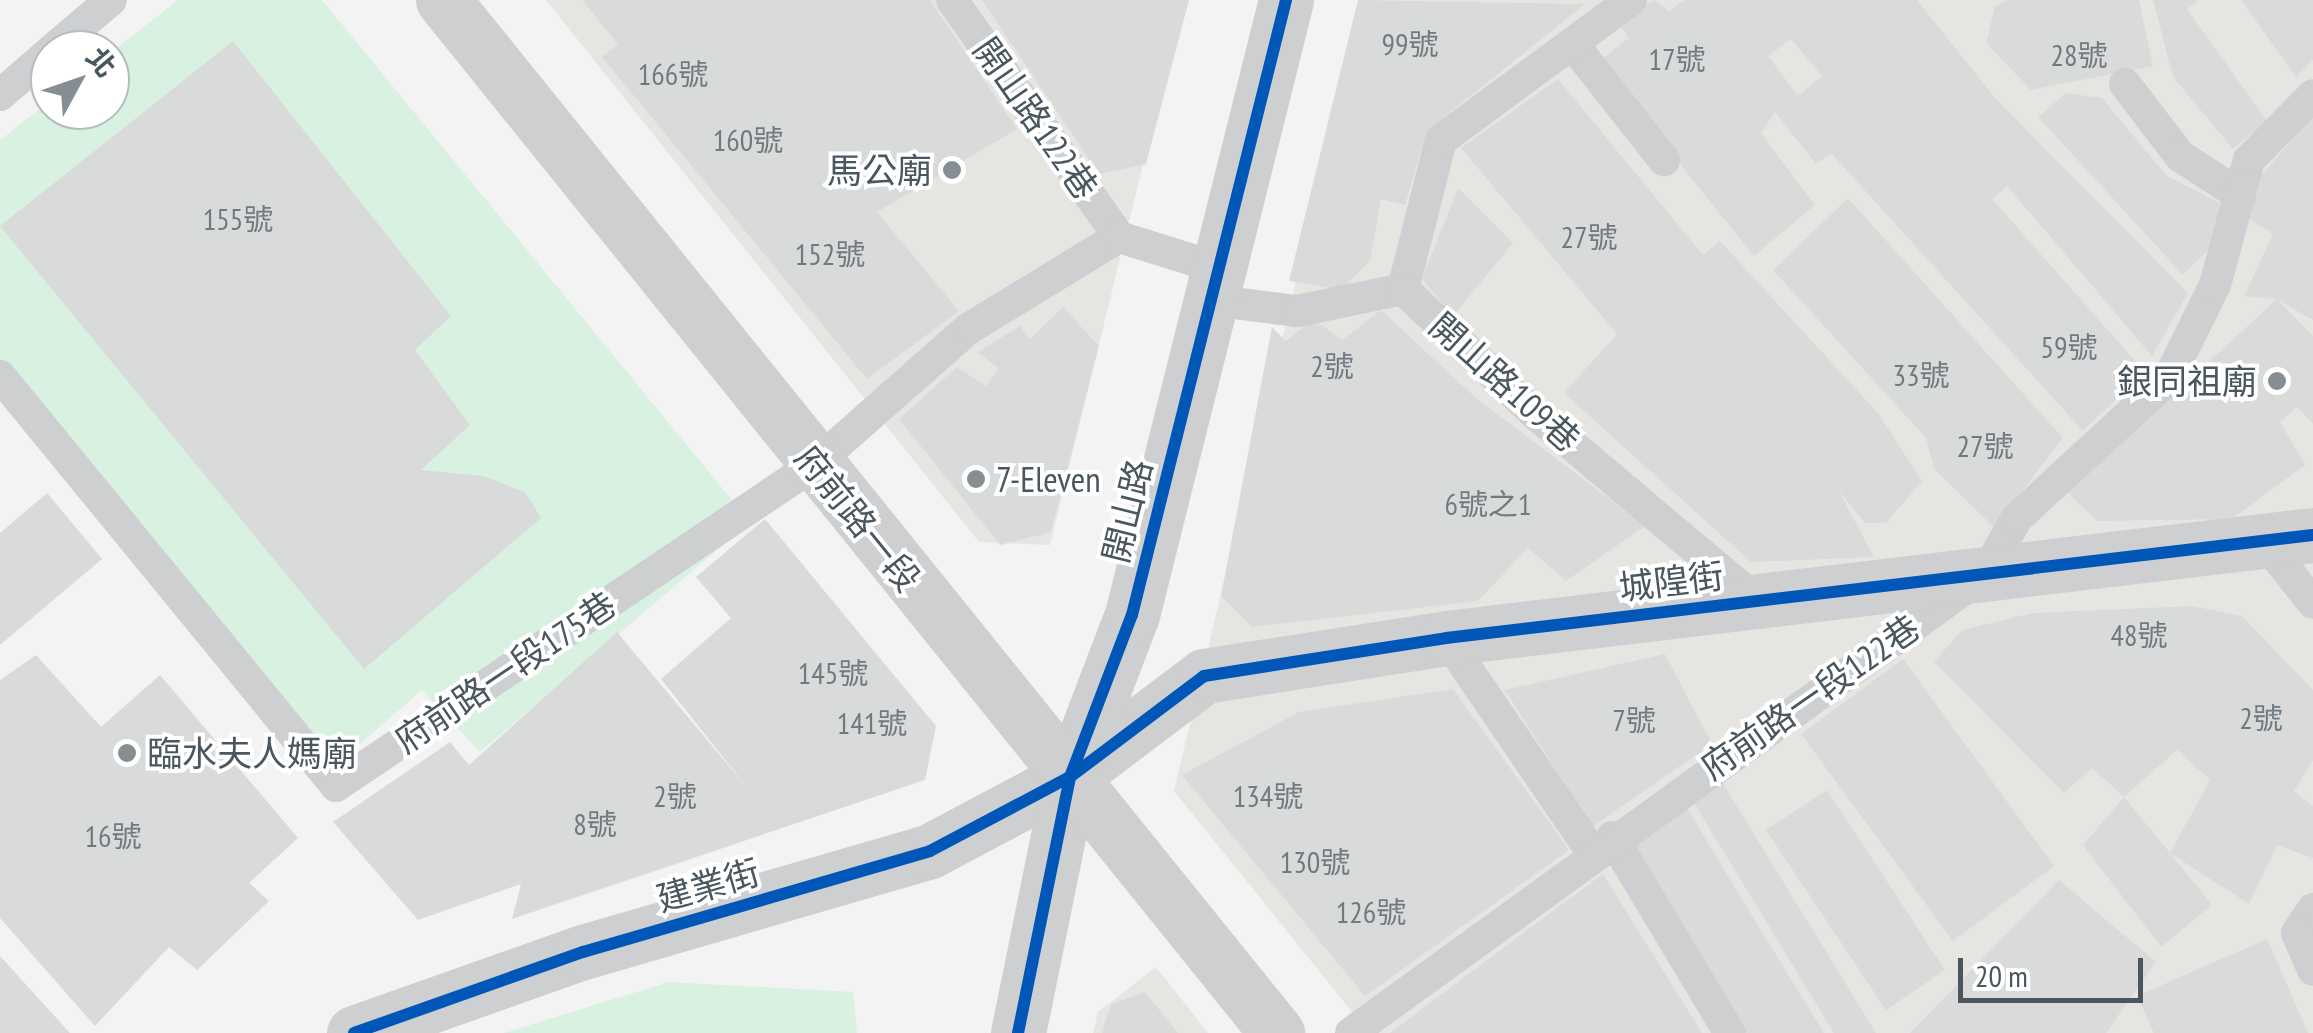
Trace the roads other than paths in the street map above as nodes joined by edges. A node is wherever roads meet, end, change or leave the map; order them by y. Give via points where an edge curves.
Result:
1 (111, 0) edge
2 (443, 0) edge
3 (952, 0) edge
4 (1286, 0) edge
5 (1632, 0) edge
6 (76, 30) edge
7 (1575, 47) junction
8 (30, 69) edge
9 (2125, 84) dead end
10 (0, 95) edge
11 (2313, 95) edge
12 (1664, 160) dead end
13 (2240, 195) junction
14 (1120, 236) junction
15 (1214, 284) junction
16 (1403, 289) junction
17 (0, 376) edge
18 (815, 464) junction
19 (2288, 538) edge
20 (1986, 574) junction
21 (1758, 601) junction
22 (2313, 603) edge
23 (1446, 638) junction
24 (1070, 777) junction
25 (1602, 845) junction
26 (2313, 908) edge
27 (2313, 970) edge
28 (354, 1033) edge
29 (1018, 1033) edge
30 (1277, 1033) edge
31 (1351, 1033) edge
32 (1730, 1033) edge

1 - 6 lane
2 - 18 street, 府前路一段
3 - 14 lane, 開山路122巷
4 - 15 street, 開山路
5 - 7 lane
7 - 12 lane
7 - 16 lane via 1442,140
8 - 10 lane
9 - 13 lane via 2180,156
11 - 13 lane, 府前路一段122巷 via 2249,160
13 - 20 lane, 府前路一段122巷 via 2215,285 2169,378 2017,518
14 - 15 lane, 開山路122巷
14 - 18 lane, 開山路122巷 via 968,329
15 - 16 lane, 開山路109巷 via 1297,311
15 - 24 street, 開山路 via 1132,615
16 - 21 lane, 開山路109巷 via 1534,413
17 - 18 lane, 府前路一段175巷 via 336,786
18 - 24 street, 府前路一段
19 - 20 street, 城隍街
19 - 22 lane
20 - 21 street, 城隍街
20 - 25 lane, 府前路一段122巷
21 - 23 street, 城隍街
23 - 24 street, 城隍街 via 1204,676
23 - 25 lane
24 - 28 street, 建業街 via 930,851 583,952
24 - 29 street, 開山路
24 - 30 street, 府前路一段
25 - 31 lane, 府前路一段122巷
25 - 32 lane
26 - 27 lane via 2297,932

